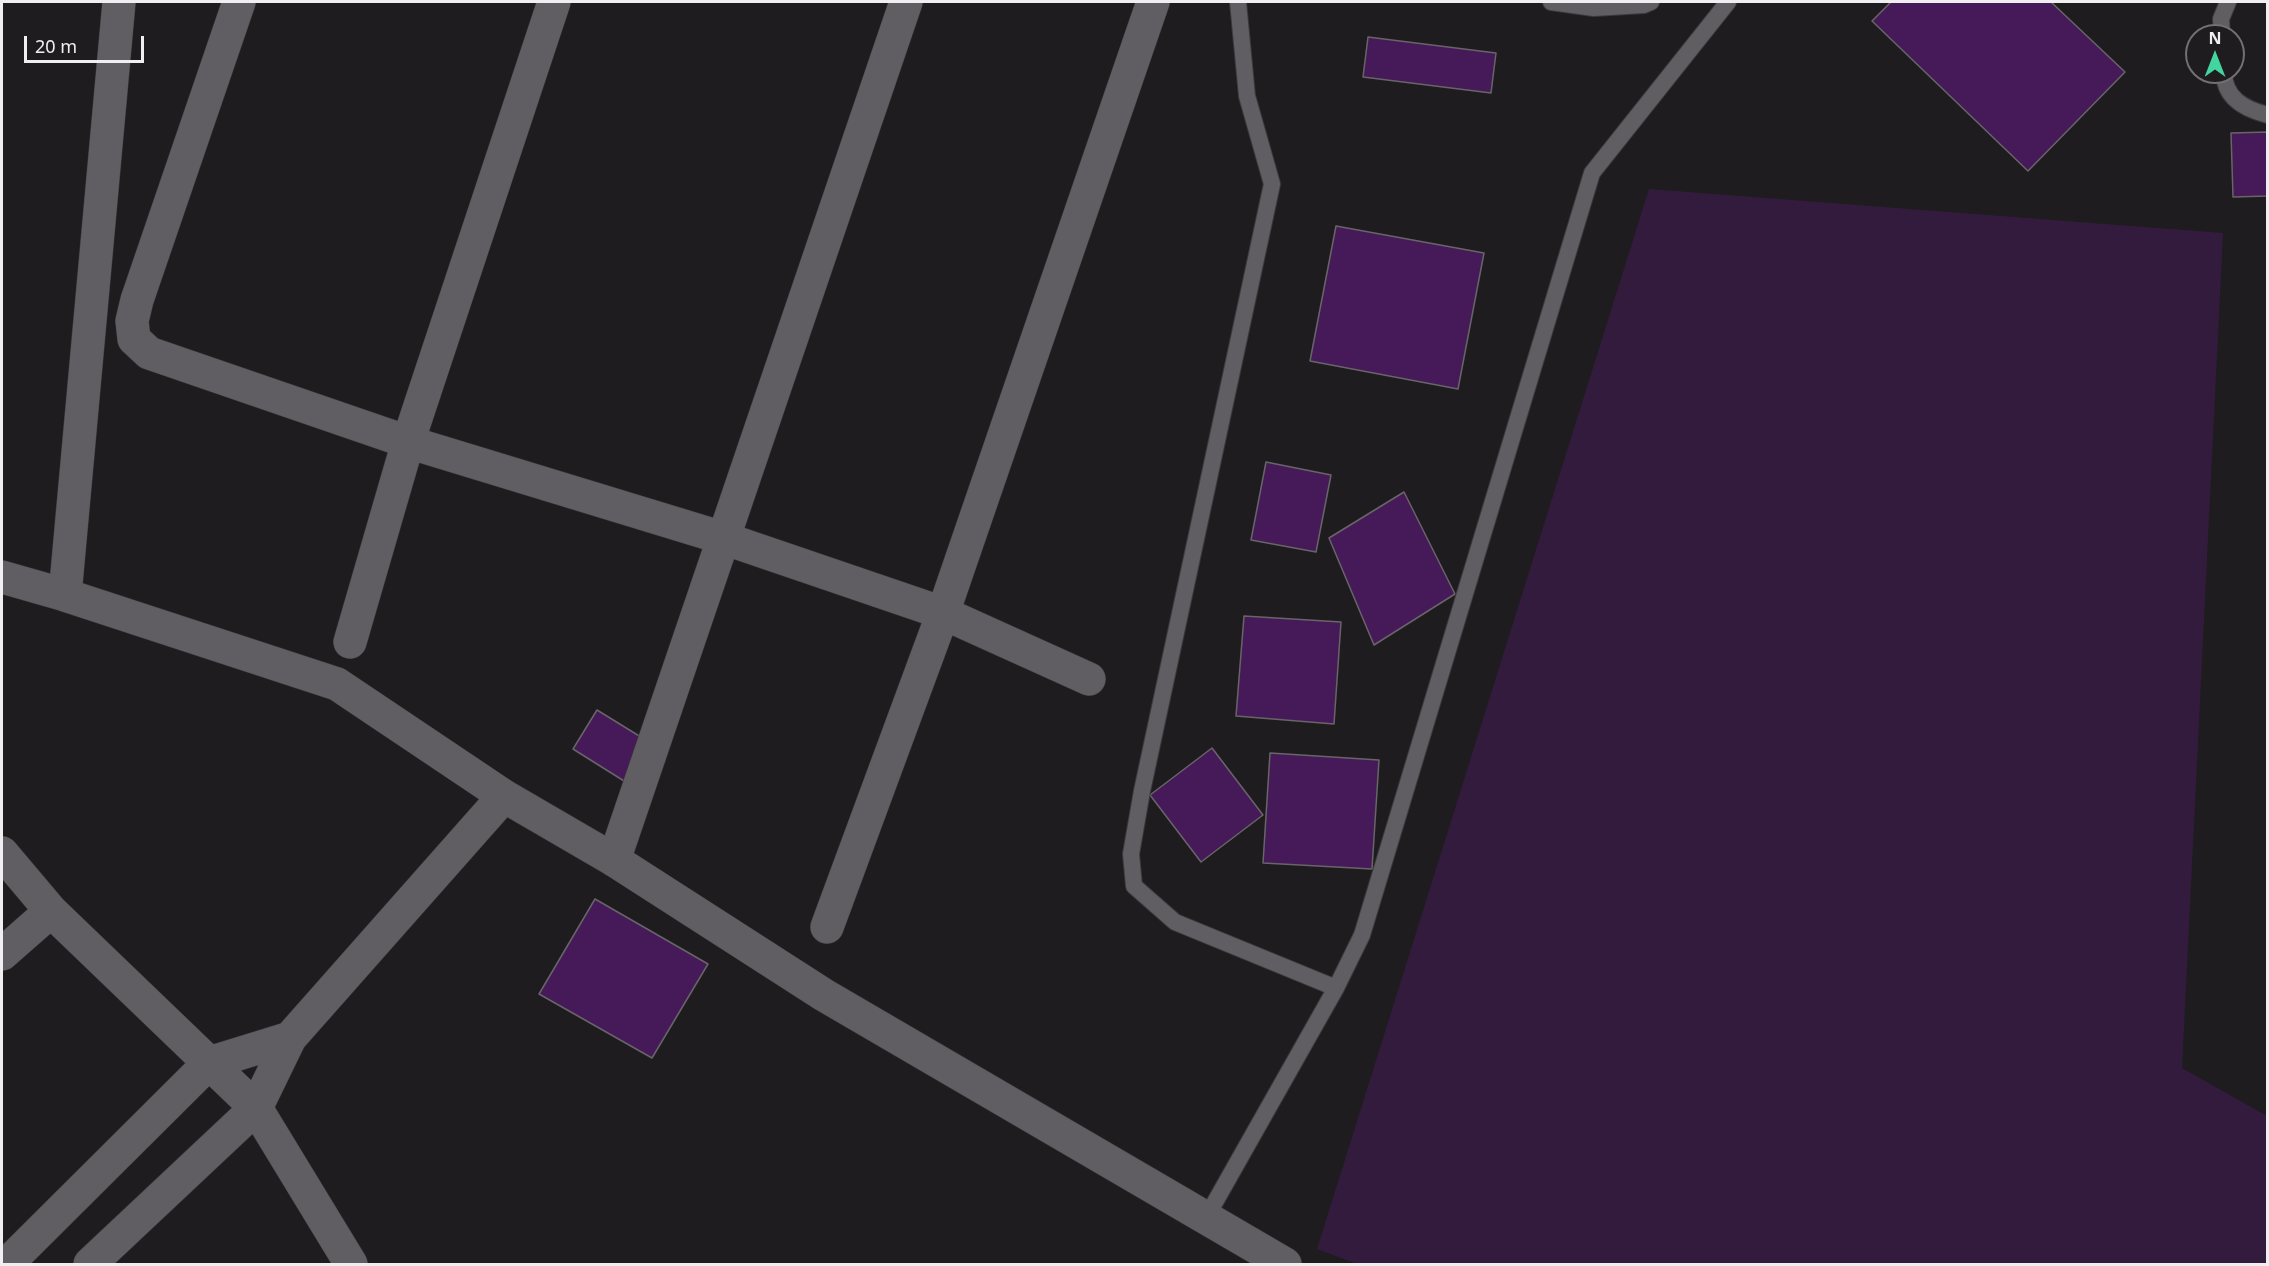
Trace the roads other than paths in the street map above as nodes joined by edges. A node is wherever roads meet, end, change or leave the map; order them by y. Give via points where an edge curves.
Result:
1 (119, 2) edge
2 (238, 2) edge
3 (554, 2) edge
4 (906, 2) edge
5 (1153, 2) edge
6 (1238, 2) edge
7 (1551, 2) edge
8 (1651, 2) edge
9 (1728, 2) edge
10 (2228, 2) edge
11 (2221, 24) edge
12 (2224, 84) edge
13 (2268, 115) edge
14 (408, 442) junction
15 (723, 538) junction
16 (2, 577) edge
17 (65, 595) junction
18 (943, 613) junction
19 (350, 642) dead end
20 (1089, 679) dead end
21 (504, 796) junction
22 (2, 853) edge
23 (615, 860) junction
24 (51, 911) junction
25 (827, 927) dead end
26 (2, 954) edge
27 (1336, 988) junction
28 (290, 1038) junction
29 (209, 1063) junction
30 (256, 1108) junction
31 (1206, 1218) junction
32 (7, 1264) edge
33 (90, 1264) edge
34 (351, 1264) edge
35 (1286, 1264) edge

1 - 17 street
2 - 14 street via 137,300 132,321 134,339 149,353
3 - 14 street
4 - 15 street
5 - 18 street
6 - 27 lane via 1247,96 1272,184 1142,791 1131,854 1134,886 1175,922
7 - 8 lane via 1594,8
9 - 27 lane via 1592,173 1362,934
10 - 11 lane
12 - 13 lane via 2239,104
14 - 15 street
14 - 19 street
15 - 18 street
15 - 23 street
16 - 17 street
17 - 21 street via 338,684
18 - 20 street
18 - 25 street
21 - 23 street
21 - 28 street
22 - 24 street
23 - 31 street via 824,995
24 - 26 street
24 - 29 street
27 - 31 lane
28 - 29 street
28 - 30 street
29 - 30 street
29 - 32 street
30 - 33 street
30 - 34 street
31 - 35 street

